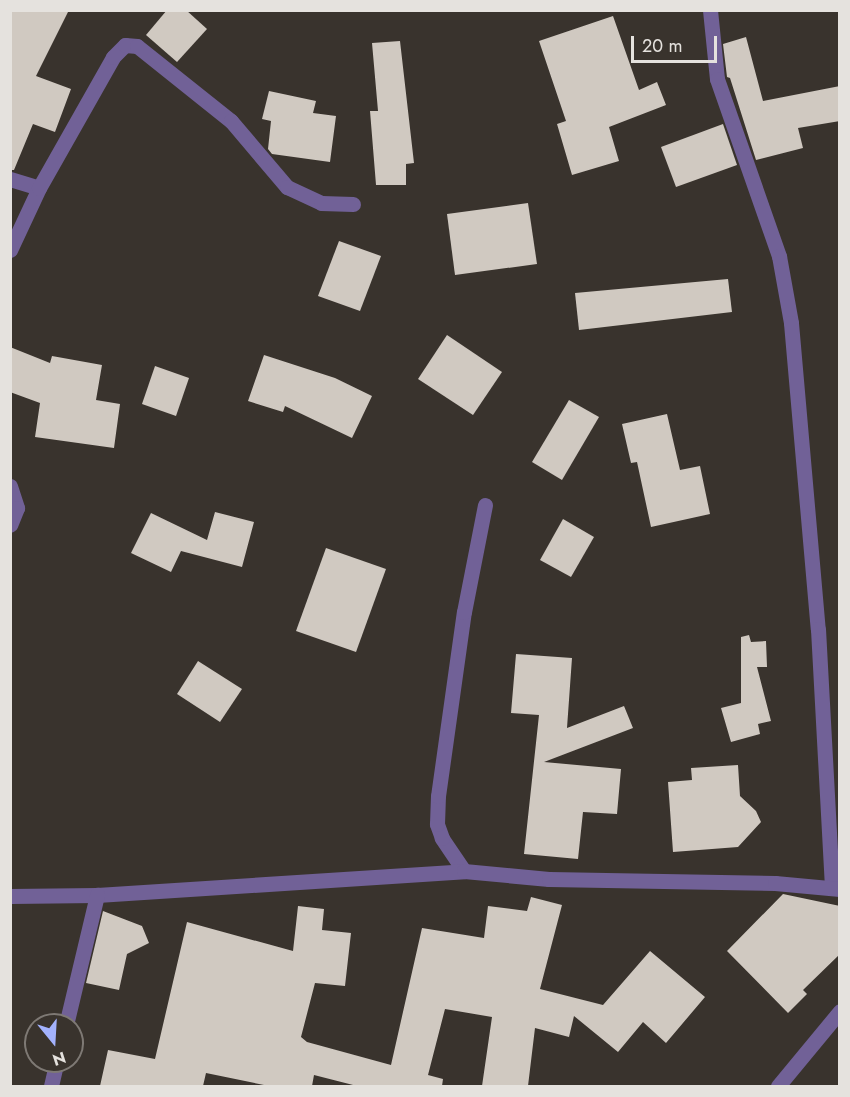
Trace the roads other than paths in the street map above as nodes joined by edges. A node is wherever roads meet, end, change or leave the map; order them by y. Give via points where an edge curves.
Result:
1 (710, 10) edge
2 (10, 179) edge
3 (39, 188) junction
4 (353, 204) dead end
5 (10, 250) edge
6 (10, 486) edge
7 (484, 505) dead end
8 (10, 525) edge
9 (464, 871) junction
10 (836, 888) edge
11 (97, 895) junction
12 (10, 896) edge
13 (840, 1011) edge
14 (69, 1013) edge
15 (778, 1086) edge

1 - 10 street via 717,79 779,256 791,323
2 - 3 street
3 - 4 street via 113,57 124,45 131,45 231,121 287,187 321,203
3 - 5 street
6 - 8 street via 17,508
7 - 9 street via 464,612 438,796 437,824
9 - 10 street via 549,879
9 - 11 street
11 - 12 street
11 - 14 street
13 - 15 street

